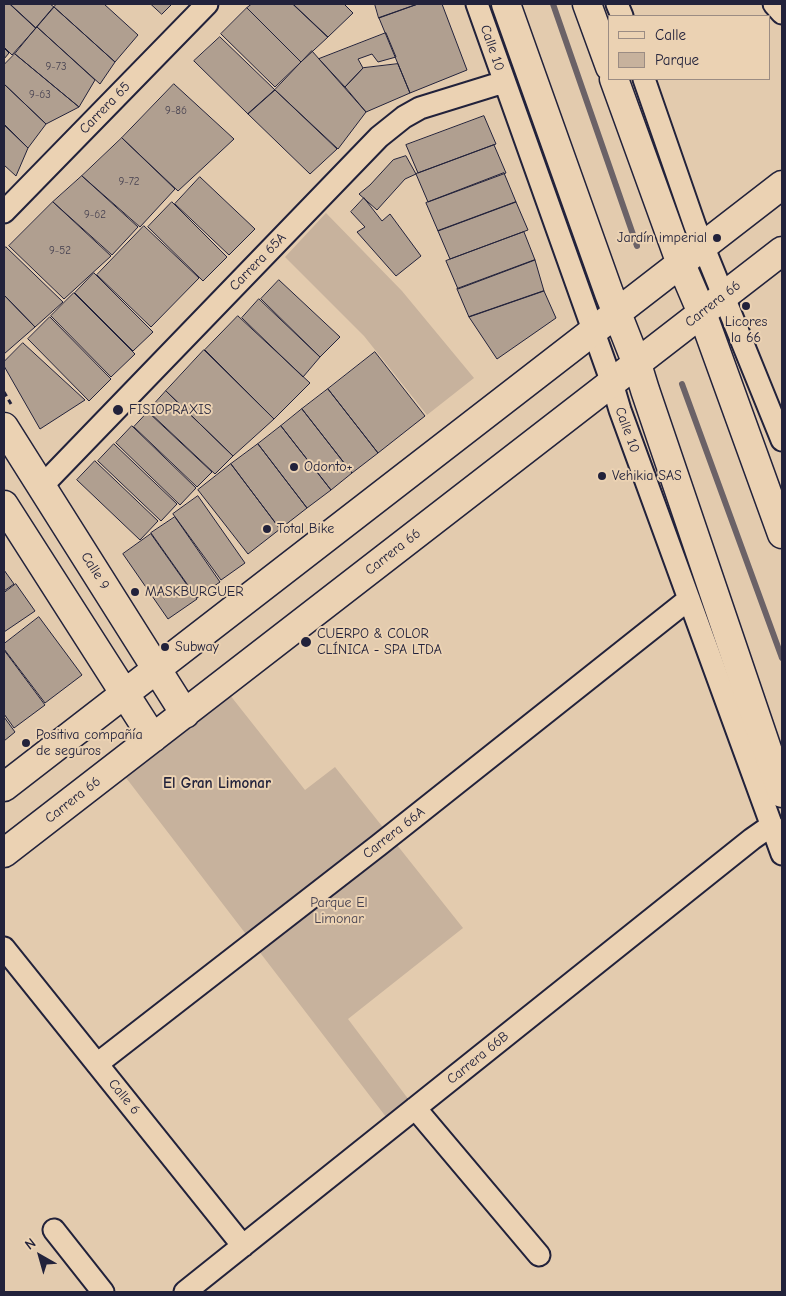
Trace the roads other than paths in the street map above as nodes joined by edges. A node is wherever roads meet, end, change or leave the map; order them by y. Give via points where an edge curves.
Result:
1 (207, 4) edge
2 (477, 4) edge
3 (506, 4) edge
4 (587, 4) edge
5 (774, 4) edge
6 (782, 13) edge
7 (608, 62) edge
8 (614, 80) edge
9 (644, 80) edge
10 (504, 82) junction
11 (782, 185) edge
12 (4, 212) edge
13 (704, 246) junction
14 (782, 251) edge
15 (680, 264) junction
16 (724, 296) junction
17 (618, 312) junction
18 (702, 313) junction
19 (593, 331) junction
20 (637, 364) junction
21 (612, 383) junction
22 (4, 427) edge
23 (782, 440) edge
24 (41, 487) junction
25 (6, 516) edge
26 (782, 534) edge
27 (689, 600) junction
28 (157, 669) junction
29 (124, 695) junction
30 (186, 714) junction
31 (153, 738) junction
32 (4, 787) edge
33 (782, 793) edge
34 (772, 824) junction
35 (4, 853) edge
36 (782, 854) edge
37 (4, 948) edge
38 (97, 1064) junction
39 (415, 1108) junction
40 (54, 1230) dead end
41 (244, 1246) junction
42 (539, 1255) dead end
43 (103, 1292) edge
44 (185, 1292) edge

1 - 12 street, Carrera 65
2 - 10 street, Calle 10
3 - 17 main road, Calle 10
4 - 7 main road
5 - 6 street
8 - 15 main road
9 - 13 street
10 - 19 street, Calle 10
10 - 24 street, Carrera 65A via 420,108 404,116 378,137
11 - 13 main road
13 - 15 main road
13 - 16 street
14 - 16 main road, Carrera 66
15 - 17 main road
15 - 18 main road
16 - 18 main road, Carrera 66
16 - 23 street
17 - 19 main road
17 - 20 main road, Calle 10
18 - 20 main road, Carrera 66
18 - 26 main road
19 - 21 street, Calle 10
19 - 28 main road
20 - 21 main road, Carrera 66
20 - 33 main road, Calle 10
21 - 27 street, Calle 10
21 - 30 main road, Carrera 66
22 - 24 main road, Calle 9
24 - 28 main road, Calle 9
25 - 29 main road
27 - 34 street, Calle 10
27 - 38 street, Carrera 66A
28 - 29 main road
28 - 30 main road, Calle 9
29 - 31 main road
29 - 32 main road
30 - 31 main road, Carrera 66
31 - 35 main road, Carrera 66
34 - 36 street, Calle 10
34 - 39 street, Carrera 66B
37 - 38 street, Calle 6
38 - 41 street, Calle 6
39 - 41 street, Carrera 66B
39 - 42 street
40 - 43 street
41 - 44 street, Carrera 66B

